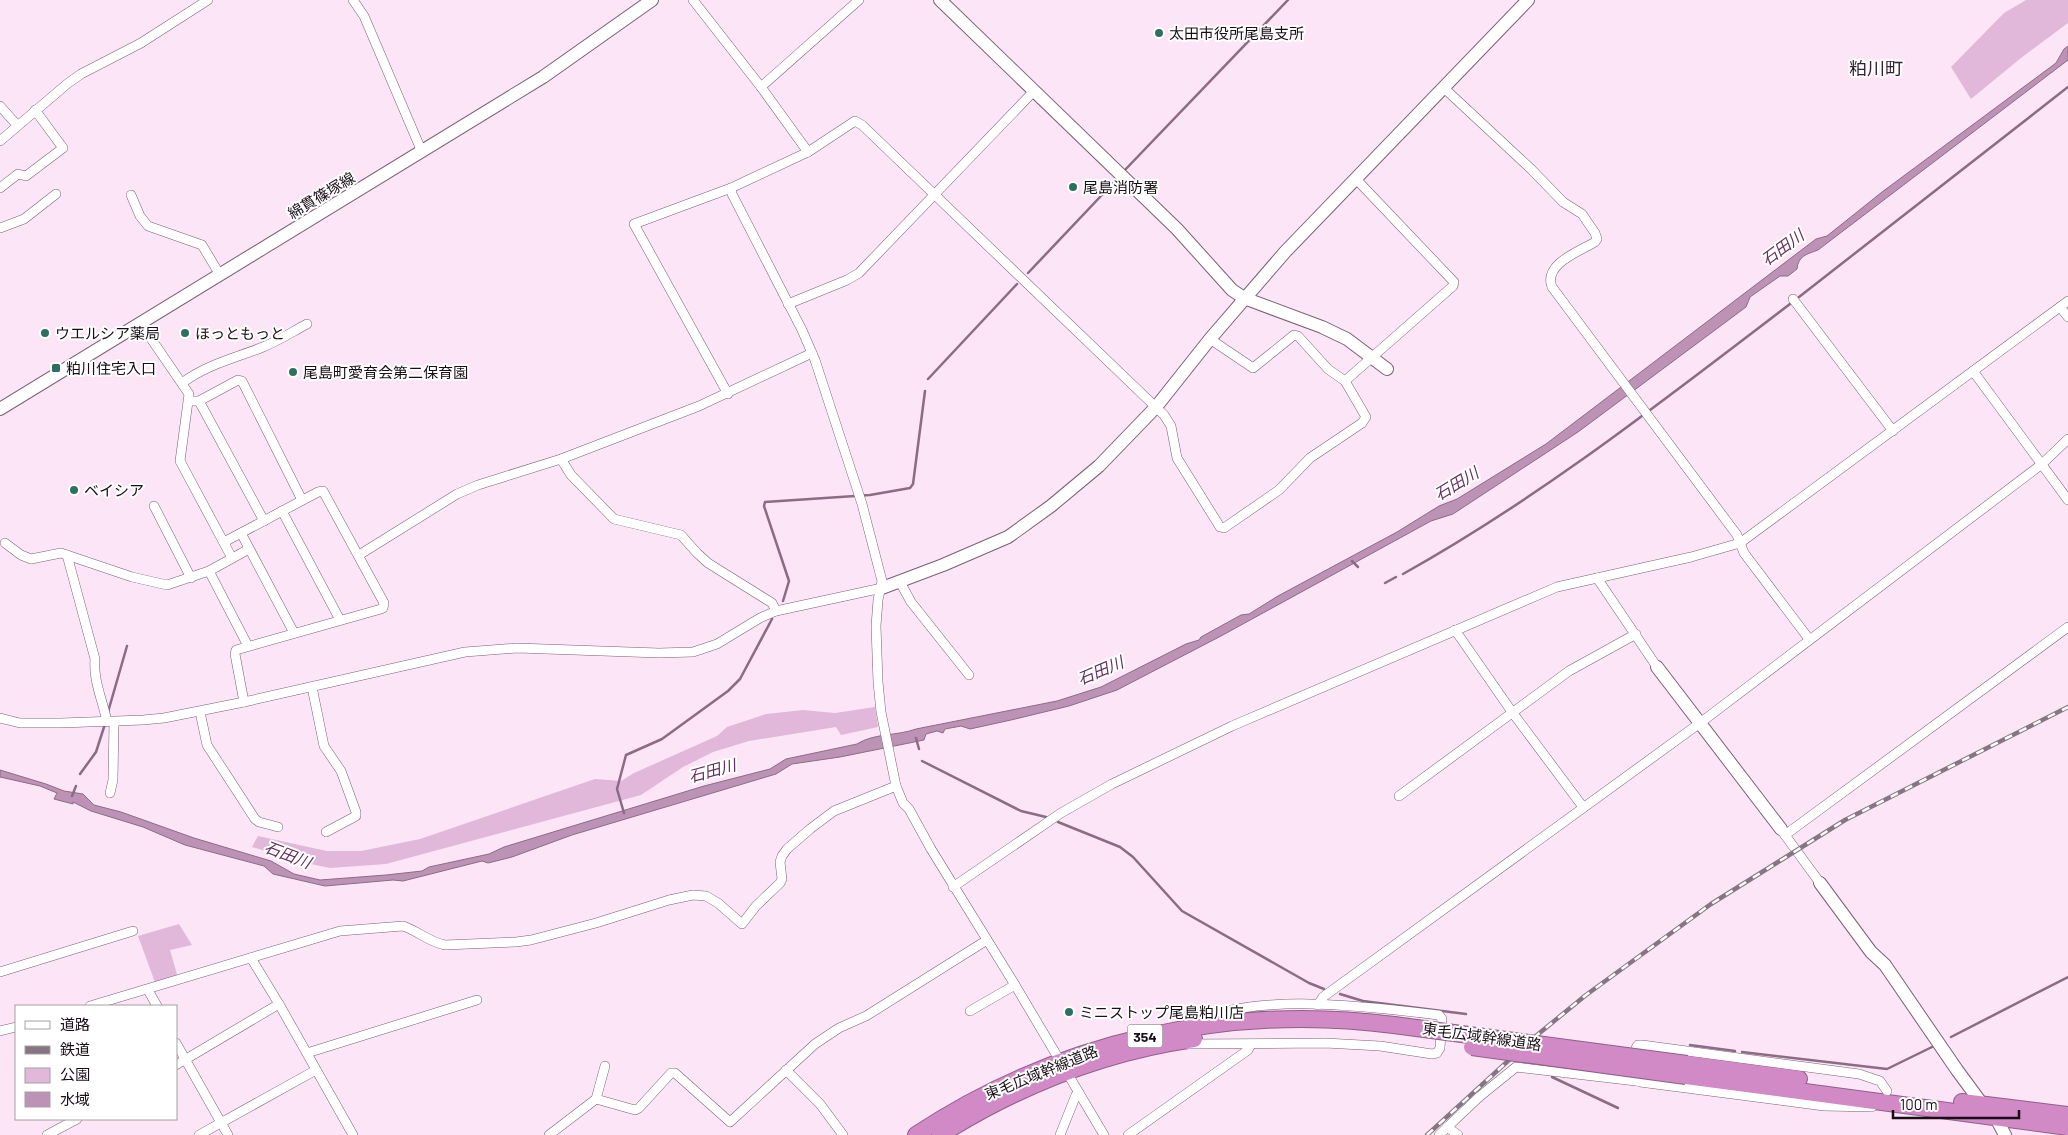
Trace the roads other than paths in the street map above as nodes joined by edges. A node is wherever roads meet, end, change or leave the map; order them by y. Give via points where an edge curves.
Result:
1 (208, 0) edge
2 (353, 0) edge
3 (652, 0) edge
4 (693, 0) edge
5 (859, 0) edge
6 (940, 0) edge
7 (1528, 0) edge
8 (761, 87) junction
9 (1444, 88) junction
10 (1034, 91) junction
11 (0, 106) edge
12 (35, 110) junction
13 (17, 126) junction
14 (0, 141) edge
15 (422, 152) junction
16 (808, 152) junction
17 (1356, 180) junction
18 (0, 188) edge
19 (731, 188) junction
20 (56, 194) dead end
21 (131, 195) dead end
22 (935, 195) junction
23 (0, 228) edge
24 (220, 275) junction
25 (1244, 298) junction
26 (1793, 299) dead end
27 (2068, 301) edge
28 (788, 304) junction
29 (2060, 307) junction
30 (2068, 317) edge
31 (141, 324) junction
32 (307, 324) dead end
33 (1210, 340) junction
34 (812, 353) junction
35 (1373, 356) junction
36 (1387, 369) dead end
37 (1973, 371) junction
38 (1345, 381) junction
39 (182, 383) junction
40 (728, 394) junction
41 (189, 400) junction
42 (199, 401) junction
43 (1156, 407) junction
44 (0, 409) edge
45 (1893, 431) junction
46 (2068, 439) edge
47 (561, 459) junction
48 (2042, 464) junction
49 (302, 500) junction
50 (2068, 500) edge
51 (154, 506) dead end
52 (282, 511) junction
53 (264, 521) junction
54 (241, 533) junction
55 (224, 542) junction
56 (4, 543) dead end
57 (1740, 543) junction
58 (249, 549) junction
59 (67, 555) junction
60 (359, 555) junction
61 (232, 558) junction
62 (209, 571) junction
63 (192, 578) junction
64 (1598, 578) junction
65 (900, 582) junction
66 (882, 588) junction
67 (776, 611) junction
68 (340, 620) junction
69 (2068, 627) edge
70 (1455, 630) junction
71 (294, 633) junction
72 (1636, 634) junction
73 (1809, 639) junction
74 (248, 646) junction
75 (1657, 667) joint
76 (969, 675) dead end
77 (312, 687) junction
78 (244, 702) junction
79 (200, 712) junction
80 (1512, 712) junction
81 (0, 718) edge
82 (110, 722) junction
83 (1700, 723) junction
84 (896, 786) junction
85 (110, 793) dead end
86 (1399, 796) dead end
87 (1582, 807) junction
88 (278, 827) dead end
89 (326, 832) dead end
90 (1783, 832) junction
91 (1820, 883) joint
92 (953, 887) junction
93 (133, 931) dead end
94 (987, 940) junction
95 (251, 958) junction
96 (0, 972) edge
97 (1015, 985) junction
98 (148, 990) junction
99 (477, 1000) dead end
100 (279, 1004) junction
101 (94, 1005) edge
102 (156, 1005) edge
103 (1318, 1005) junction
104 (970, 1011) dead end
105 (15, 1027) edge
106 (0, 1031) edge
107 (1181, 1035) junction
108 (1251, 1044) junction
109 (178, 1047) edge
110 (307, 1053) junction
111 (185, 1060) junction
112 (178, 1063) edge
113 (605, 1066) dead end
114 (1064, 1066) junction
115 (316, 1070) junction
116 (786, 1070) junction
117 (1638, 1082) junction
118 (1079, 1093) junction
119 (1889, 1096) junction
120 (596, 1100) junction
121 (1982, 1104) junction
122 (2068, 1115) edge
123 (1996, 1118) junction
124 (75, 1120) edge
125 (221, 1122) junction
126 (1447, 1127) junction
127 (2068, 1127) edge
128 (47, 1135) edge
129 (199, 1135) edge
130 (228, 1135) edge
131 (353, 1135) edge
132 (549, 1135) edge
133 (843, 1135) edge
134 (916, 1135) edge
135 (940, 1135) edge
136 (1060, 1135) edge
137 (1104, 1135) edge
138 (1128, 1135) edge
139 (1439, 1135) edge
140 (1458, 1135) edge
141 (2005, 1135) edge

1 - 12 street via 141,43 81,74
2 - 15 street via 364,16
3 - 15 street, 綿貫篠塚線 via 543,77
4 - 8 street
5 - 8 street
6 - 10 street
7 - 9 street
8 - 16 street
9 - 17 street
9 - 57 street via 1563,202 1582,214 1595,232 1595,242 1554,268 1550,282
10 - 22 street
10 - 25 street via 1177,229 1226,284
11 - 13 street
12 - 13 street
12 - 18 street via 63,148 26,176 18,174
13 - 14 street
15 - 24 street, 綿貫篠塚線
16 - 19 street
16 - 22 street via 857,122
17 - 25 street
17 - 35 street via 1454,282
19 - 28 street
19 - 40 street via 634,224
20 - 23 street via 24,219
21 - 24 street via 148,226 202,246
22 - 28 street via 859,273
22 - 43 street
24 - 31 street, 綿貫篠塚線
25 - 33 street
25 - 35 street via 1322,327
26 - 45 street
27 - 29 street
28 - 34 street
29 - 30 street
29 - 37 street
31 - 39 street
31 - 44 street, 綿貫篠塚線
32 - 39 street via 263,347 217,362
33 - 38 street via 1253,368 1294,335 1298,336 1328,369
33 - 43 street
34 - 40 street
34 - 66 street via 859,496
35 - 36 street
35 - 38 street
37 - 45 street
37 - 48 street
38 - 43 street via 1366,418 1362,423 1310,458 1279,490 1224,528 1220,527 1180,464 1171,426
39 - 41 street
40 - 47 street
41 - 42 street
41 - 55 street via 180,461
42 - 49 street via 238,380 242,381
42 - 53 street
43 - 65 street via 1099,466 1008,537
45 - 57 street
46 - 48 street
47 - 60 street via 457,494
47 - 67 street via 571,475 614,519 681,535 701,558 772,603
48 - 50 street
48 - 73 street
49 - 52 street
49 - 60 street via 321,491 325,493
51 - 63 street
52 - 53 street
52 - 68 street
53 - 54 street
54 - 55 street
54 - 58 street
55 - 61 street
56 - 59 street via 31,559
57 - 64 street
57 - 73 street via 1744,553
58 - 61 street
58 - 71 street
59 - 63 street via 132,577 167,584
59 - 82 street via 95,659 94,673
60 - 68 street via 384,606
61 - 62 street
62 - 63 street
62 - 74 street
64 - 70 street via 1557,587
64 - 72 street
65 - 66 street
65 - 76 street via 911,602
66 - 67 street
66 - 84 street via 876,626 879,700
67 - 77 street via 717,644 693,652 484,650 454,653
68 - 71 street
69 - 90 street
70 - 80 street
70 - 92 street via 1232,726 1112,784 1061,813
71 - 74 street
72 - 75 street
72 - 80 street via 1569,671
73 - 83 street
74 - 78 street via 238,649 236,654
75 - 83 street
77 - 78 street
77 - 89 street via 324,746 341,771 356,812 356,816
78 - 79 street
79 - 82 street
79 - 88 street via 207,745 255,820
80 - 86 street
80 - 87 street
81 - 82 street via 20,723
82 - 85 street via 113,780
83 - 87 street
83 - 90 street
84 - 92 street
84 - 95 street via 834,811 787,849 780,862 780,883 742,924 718,903 706,896 694,895 516,942 445,945 434,943 403,926 340,931
87 - 103 street via 1323,997
90 - 91 street
91 - 121 street via 1871,952 1886,966
92 - 94 street
93 - 96 street
94 - 97 street
94 - 116 street via 866,1016 839,1028
95 - 98 street
95 - 100 street
97 - 104 street
97 - 114 street
98 - 101 street
98 - 102 street
99 - 110 street
100 - 110 street
100 - 111 street
103 - 107 street via 1226,1010 1214,1013
103 - 108 street via 1439,1015 1442,1019 1440,1048 1432,1054 1325,1042
105 - 106 street
107 - 108 street via 1196,1046
107 - 114 highway, 東毛広域幹線道路 / 354
107 - 119 highway, 東毛広域幹線道路 / 354, bridge via 1224,1023 1310,1018
108 - 138 street via 1248,1050
109 - 111 street
110 - 115 street
111 - 112 street
111 - 125 street
113 - 120 street
114 - 118 street
114 - 134 highway, 東毛広域幹線道路 / 354 via 986,1093
114 - 135 highway, 東毛広域幹線道路 / 354
115 - 125 street
115 - 131 street
116 - 120 street via 730,1122 671,1073 635,1110
116 - 133 street via 820,1104
117 - 119 street via 1824,1106 1866,1108
117 - 119 street via 1631,1072 1636,1048 1642,1045 1860,1074 1880,1081
117 - 126 street via 1516,1067
118 - 136 street
118 - 137 street
119 - 121 highway, 東毛広域幹線道路 / 354
119 - 123 highway, 東毛広域幹線道路 / 354
120 - 132 street
121 - 122 highway, 東毛広域幹線道路 / 354
121 - 123 street
123 - 127 highway, 東毛広域幹線道路 / 354
123 - 141 street
124 - 128 street
125 - 129 street
125 - 130 street
126 - 139 street
126 - 140 street

